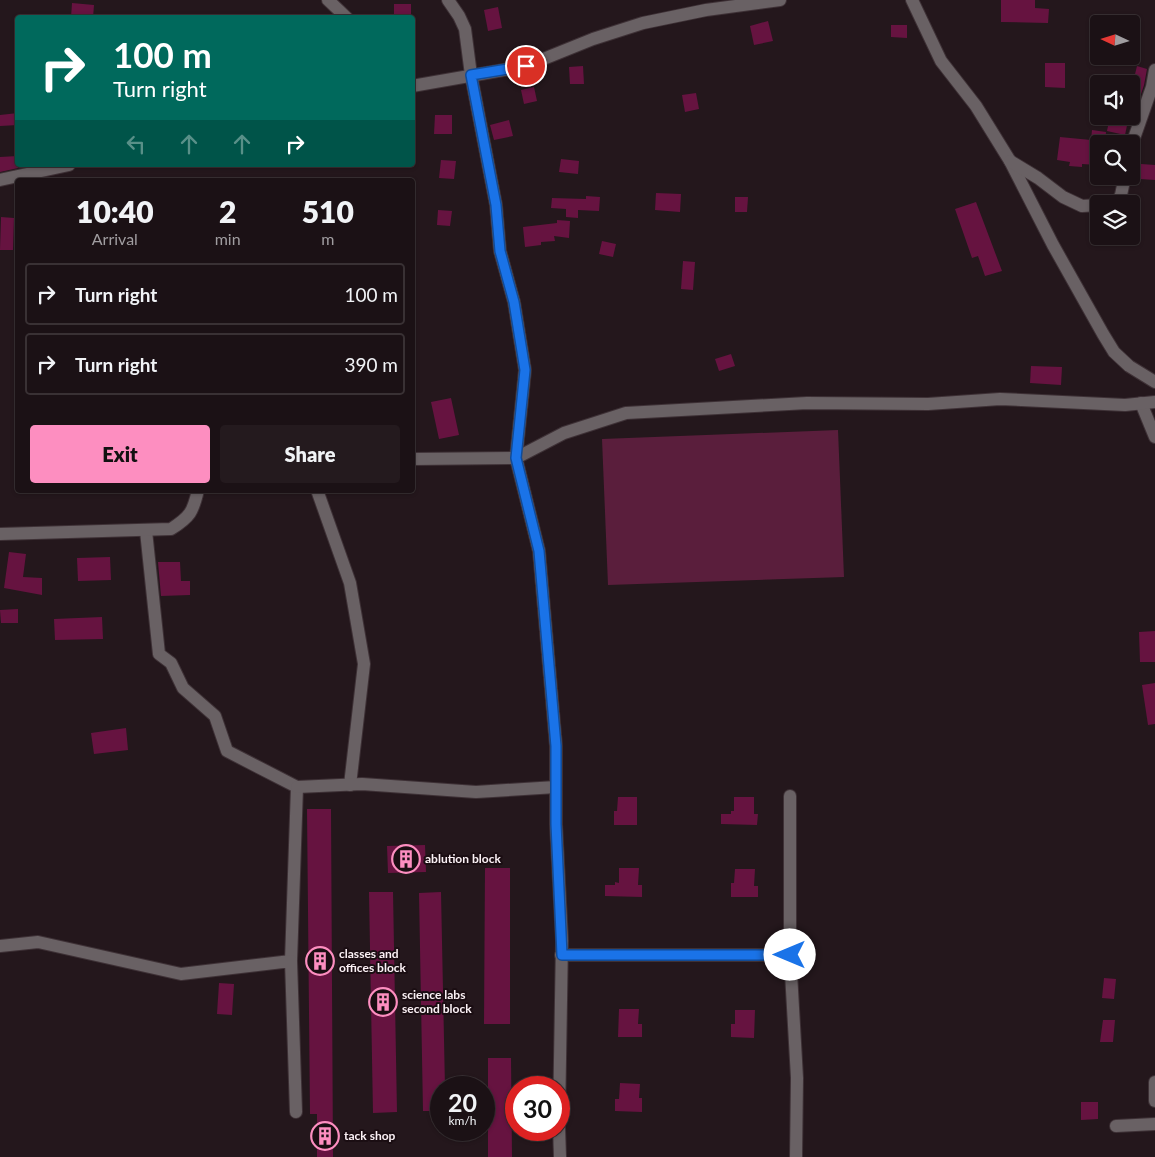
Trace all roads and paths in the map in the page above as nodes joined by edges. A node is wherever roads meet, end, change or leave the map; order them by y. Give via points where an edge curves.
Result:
1 (328, 0) edge
2 (448, 0) edge
3 (780, 0) edge
4 (912, 0) edge
5 (344, 15) edge
6 (1155, 70) edge
7 (471, 75) junction
8 (415, 85) edge
9 (1135, 135) edge
10 (1010, 161) junction
11 (59, 167) edge
12 (0, 180) edge
13 (1090, 206) edge
14 (1155, 382) edge
15 (1155, 402) edge
16 (1141, 403) junction
17 (1155, 437) edge
18 (516, 458) junction
19 (415, 459) edge
20 (197, 493) edge
21 (318, 493) edge
22 (146, 531) junction
23 (0, 534) edge
24 (350, 785) junction
25 (297, 787) junction
26 (556, 787) junction
27 (790, 796) dead end
28 (0, 946) edge
29 (562, 955) junction
30 (790, 955) junction
31 (290, 960) junction
32 (560, 1076) edge
33 (1155, 1082) edge
34 (1155, 1101) edge
35 (296, 1112) dead end
36 (1155, 1124) edge
37 (1116, 1126) dead end
38 (559, 1141) edge
39 (560, 1157) edge
40 (796, 1157) edge

1 - 5 street
2 - 7 street via 464,29
3 - 7 street via 643,23 526,66
4 - 10 street via 941,61 976,106
6 - 9 street
7 - 8 street
7 - 18 street via 496,205 500,251 514,302 525,370
10 - 13 street via 1063,197 1082,206
10 - 14 street via 1114,352
11 - 12 street
15 - 16 street
16 - 17 street
16 - 18 street via 1000,399 928,404 807,403 626,413 564,433
18 - 19 street
18 - 26 street via 539,551 556,746
20 - 22 street via 186,520 171,529
21 - 24 street via 350,583 364,664
22 - 23 street
22 - 25 street via 159,654 171,663 183,688 216,716 227,751
24 - 25 street
24 - 26 street via 476,792
25 - 31 street
26 - 29 street
27 - 30 street
28 - 31 street via 38,942 181,974
29 - 30 street
29 - 32 street
30 - 40 street via 797,1078
31 - 35 street
33 - 34 street
36 - 37 street
38 - 39 street

